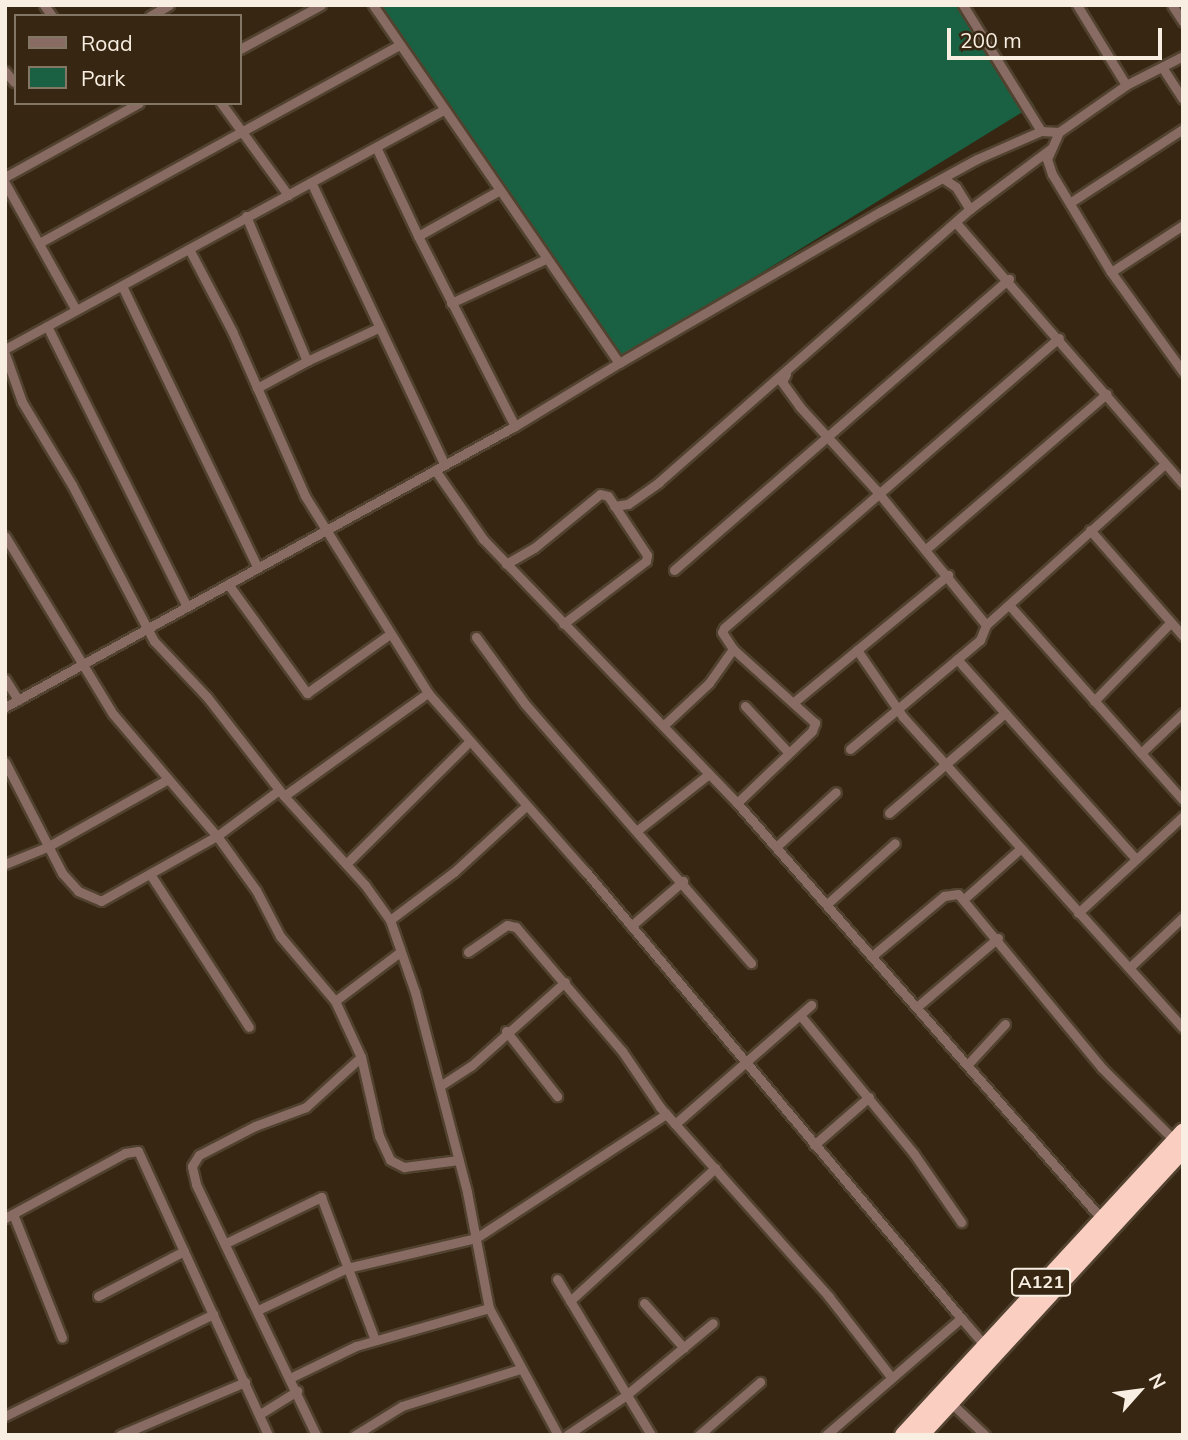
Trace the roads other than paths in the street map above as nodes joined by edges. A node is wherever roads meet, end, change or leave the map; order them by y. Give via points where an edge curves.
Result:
1 (321, 5) edge
2 (373, 5) edge
3 (963, 5) edge
4 (1077, 5) edge
5 (1172, 5) edge
6 (1183, 22) edge
7 (400, 45) junction
8 (242, 48) edge
9 (1183, 56) edge
10 (1162, 67) junction
11 (1126, 85) junction
12 (1183, 99) edge
13 (135, 105) edge
14 (222, 105) edge
15 (444, 110) junction
16 (1183, 129) edge
17 (1041, 131) junction
18 (242, 132) junction
19 (1059, 132) junction
20 (376, 146) junction
21 (1049, 150) junction
22 (5, 177) edge
23 (944, 179) junction
24 (311, 182) junction
25 (5, 183) edge
26 (500, 190) junction
27 (288, 195) junction
28 (1071, 202) junction
29 (970, 209) junction
30 (246, 216) junction
31 (957, 224) junction
32 (1183, 225) edge
33 (418, 236) junction
34 (41, 242) junction
35 (190, 249) junction
36 (546, 259) junction
37 (1111, 272) junction
38 (1009, 279) junction
39 (123, 288) junction
40 (451, 303) junction
41 (76, 310) junction
42 (47, 326) junction
43 (378, 328) junction
44 (1059, 338) junction
45 (5, 352) edge
46 (307, 361) junction
47 (619, 363) junction
48 (786, 372) junction
49 (1183, 372) edge
50 (257, 388) junction
51 (1106, 394) junction
52 (515, 426) junction
53 (826, 438) junction
54 (1165, 464) junction
55 (445, 465) junction
56 (435, 470) junction
57 (1183, 484) edge
58 (878, 494) junction
59 (614, 506) junction
60 (325, 529) junction
61 (1090, 530) junction
62 (5, 536) edge
63 (926, 549) junction
64 (506, 564) junction
65 (257, 566) junction
66 (674, 570) dead end
67 (948, 575) junction
68 (228, 584) junction
69 (1010, 606) junction
70 (187, 607) junction
71 (564, 624) junction
72 (1170, 624) junction
73 (986, 625) junction
74 (148, 629) junction
75 (390, 634) junction
76 (1183, 636) edge
77 (476, 637) dead end
78 (733, 649) junction
79 (857, 650) junction
80 (957, 659) junction
81 (81, 664) junction
82 (5, 679) edge
83 (428, 693) junction
84 (18, 700) junction
85 (1094, 701) junction
86 (794, 702) junction
87 (745, 706) dead end
88 (5, 707) edge
89 (897, 709) junction
90 (1005, 713) junction
91 (1183, 713) edge
92 (663, 726) junction
93 (468, 742) junction
94 (850, 749) dead end
95 (789, 753) junction
96 (1141, 753) junction
97 (5, 762) edge
98 (946, 764) junction
99 (709, 774) junction
100 (168, 779) junction
101 (836, 792) dead end
102 (281, 793) junction
103 (1183, 800) edge
104 (737, 803) junction
105 (526, 806) junction
106 (889, 813) dead end
107 (1183, 816) edge
108 (639, 829) junction
109 (217, 836) junction
110 (894, 843) dead end
111 (47, 847) junction
112 (776, 847) junction
113 (1021, 848) junction
114 (1136, 859) junction
115 (5, 864) edge
116 (346, 864) junction
117 (149, 874) junction
118 (683, 881) junction
119 (964, 899) junction
120 (827, 904) junction
121 (1078, 913) junction
122 (1183, 917) edge
123 (390, 920) junction
124 (631, 926) junction
125 (998, 938) junction
126 (468, 952) dead end
127 (400, 953) junction
128 (872, 956) junction
129 (751, 963) dead end
130 (1129, 968) junction
131 (565, 982) junction
132 (335, 1001) junction
133 (811, 1005) dead end
134 (918, 1006) junction
135 (800, 1015) junction
136 (1005, 1024) dead end
137 (249, 1027) dead end
138 (1183, 1028) edge
139 (506, 1031) junction
140 (361, 1057) junction
141 (968, 1063) junction
142 (743, 1064) junction
143 (440, 1086) junction
144 (557, 1096) dead end
145 (869, 1097) junction
146 (666, 1114) junction
147 (675, 1124) junction
148 (1180, 1141) edge
149 (814, 1145) junction
150 (459, 1160) junction
151 (715, 1168) junction
152 (9, 1216) edge
153 (1101, 1218) junction
154 (961, 1222) dead end
155 (476, 1238) junction
156 (226, 1243) junction
157 (184, 1251) junction
158 (347, 1268) junction
159 (557, 1279) dead end
160 (98, 1296) dead end
161 (570, 1301) junction
162 (644, 1303) dead end
163 (489, 1308) junction
164 (258, 1310) junction
165 (213, 1314) junction
166 (961, 1318) junction
167 (713, 1323) dead end
168 (62, 1338) dead end
169 (375, 1340) junction
170 (986, 1347) junction
171 (684, 1348) junction
172 (520, 1369) junction
173 (891, 1377) junction
174 (290, 1378) junction
175 (245, 1382) junction
176 (760, 1382) dead end
177 (297, 1391) junction
178 (625, 1396) junction
179 (950, 1402) junction
180 (6, 1414) edge
181 (260, 1414) junction
182 (555, 1434) edge
183 (120, 1435) edge
184 (268, 1435) edge
185 (316, 1435) edge
186 (355, 1435) edge
187 (567, 1435) edge
188 (651, 1435) edge
189 (699, 1435) edge
190 (826, 1435) edge
191 (903, 1435) edge
192 (921, 1435) edge
193 (985, 1435) edge

1 - 8 street
2 - 7 street
3 - 17 street
4 - 11 street
5 - 6 street
7 - 15 street
7 - 18 street
9 - 10 street
10 - 11 street
10 - 12 street
11 - 19 street
13 - 22 street
14 - 18 street
15 - 20 street
15 - 26 street
16 - 28 street
17 - 19 street
17 - 23 street
18 - 27 street
18 - 34 street
19 - 21 street
20 - 24 street
20 - 33 street
21 - 28 street via 1052,174
21 - 29 street
23 - 29 street via 956,187
23 - 47 street
24 - 27 street
24 - 43 street
25 - 34 street
26 - 33 street
26 - 36 street
27 - 30 street
28 - 37 street
29 - 31 street
30 - 35 street
30 - 46 street
31 - 38 street
31 - 48 street
32 - 37 street
33 - 40 street
34 - 41 street
35 - 39 street
35 - 50 street
36 - 40 street
36 - 47 street
37 - 49 street
38 - 44 street
38 - 53 street
39 - 41 street
39 - 65 street
40 - 52 street
41 - 42 street
42 - 45 street
42 - 70 street
43 - 46 street
43 - 55 street
44 - 51 street
44 - 58 street
45 - 74 street via 22,402
46 - 50 street
47 - 52 street
48 - 53 street via 782,382
48 - 59 street via 659,482 628,504
50 - 60 street
51 - 54 street
51 - 63 street
52 - 55 street
53 - 58 street
53 - 66 street
54 - 57 street
54 - 61 street
55 - 56 street
56 - 60 street
56 - 64 street
58 - 63 street
58 - 78 street via 724,628
59 - 64 street via 608,496 600,494 534,548
59 - 71 street via 647,555 646,561
60 - 65 street
60 - 75 street
61 - 69 street
61 - 72 street
62 - 81 street
63 - 67 street
64 - 71 street
65 - 68 street
67 - 73 street
67 - 79 street
68 - 70 street
68 - 75 street via 307,692
69 - 73 street
69 - 85 street
70 - 74 street
71 - 92 street
72 - 76 street
72 - 85 street
73 - 80 street via 980,640
74 - 81 street
74 - 102 street
75 - 83 street
77 - 108 street via 525,704
78 - 86 street
78 - 92 street via 709,683
79 - 86 street
79 - 89 street
80 - 89 street
80 - 90 street
81 - 84 street
81 - 100 street via 118,720
82 - 84 street
83 - 93 street
83 - 102 street
84 - 88 street
85 - 96 street
86 - 95 street via 815,727
87 - 95 street
89 - 94 street
89 - 98 street
90 - 98 street
90 - 114 street
91 - 96 street
92 - 99 street
93 - 105 street
93 - 116 street
95 - 104 street
96 - 103 street
97 - 111 street
98 - 106 street
98 - 113 street
99 - 104 street
99 - 108 street
100 - 109 street
100 - 111 street
101 - 112 street
102 - 109 street
102 - 116 street
104 - 112 street
105 - 123 street via 454,872
105 - 124 street
107 - 114 street
108 - 118 street
109 - 117 street
109 - 132 street via 256,890 280,936
110 - 120 street
111 - 115 street
111 - 117 street via 78,891 101,901
112 - 120 street
113 - 119 street
113 - 121 street
114 - 121 street
116 - 123 street
117 - 137 street
118 - 124 street
118 - 129 street
119 - 125 street
119 - 128 street via 952,893 944,896
120 - 128 street
121 - 130 street
122 - 130 street
123 - 127 street
124 - 142 street
125 - 134 street
125 - 148 street via 1102,1068
126 - 131 street via 511,924
127 - 132 street
127 - 143 street
128 - 134 street
130 - 138 street
131 - 139 street
131 - 146 street
132 - 140 street
133 - 135 street
134 - 141 street
135 - 142 street
135 - 145 street
136 - 141 street
139 - 143 street via 471,1066
139 - 144 street
140 - 150 street via 379,1136 390,1160 404,1167
140 - 156 street via 306,1107 255,1126 195,1159 196,1184
141 - 153 street
142 - 147 street
142 - 149 street
143 - 150 street
145 - 149 street
145 - 154 street
146 - 147 street
146 - 155 street
147 - 151 street
148 - 153 highway, A121
148 - 179 highway, A121
149 - 166 street
150 - 155 street
151 - 161 street
151 - 173 street via 829,1297
152 - 157 street via 125,1153 138,1151
152 - 168 street
153 - 170 highway, A121
155 - 158 street
155 - 163 street
156 - 158 street via 321,1197
156 - 164 street
157 - 160 street
157 - 165 street
158 - 164 street
158 - 169 street
159 - 161 street
161 - 178 street
162 - 171 street
163 - 169 street
163 - 172 street
164 - 174 street
165 - 175 street
165 - 180 street
166 - 170 street
166 - 173 street
167 - 171 street
169 - 174 street
170 - 191 highway, A121
171 - 178 street
172 - 182 street
172 - 186 street via 402,1406
173 - 190 street
174 - 177 street
175 - 181 street
175 - 183 street
176 - 189 street
177 - 181 street
177 - 185 street
178 - 187 street
178 - 188 street
179 - 192 highway, A121
179 - 193 street
181 - 184 street

